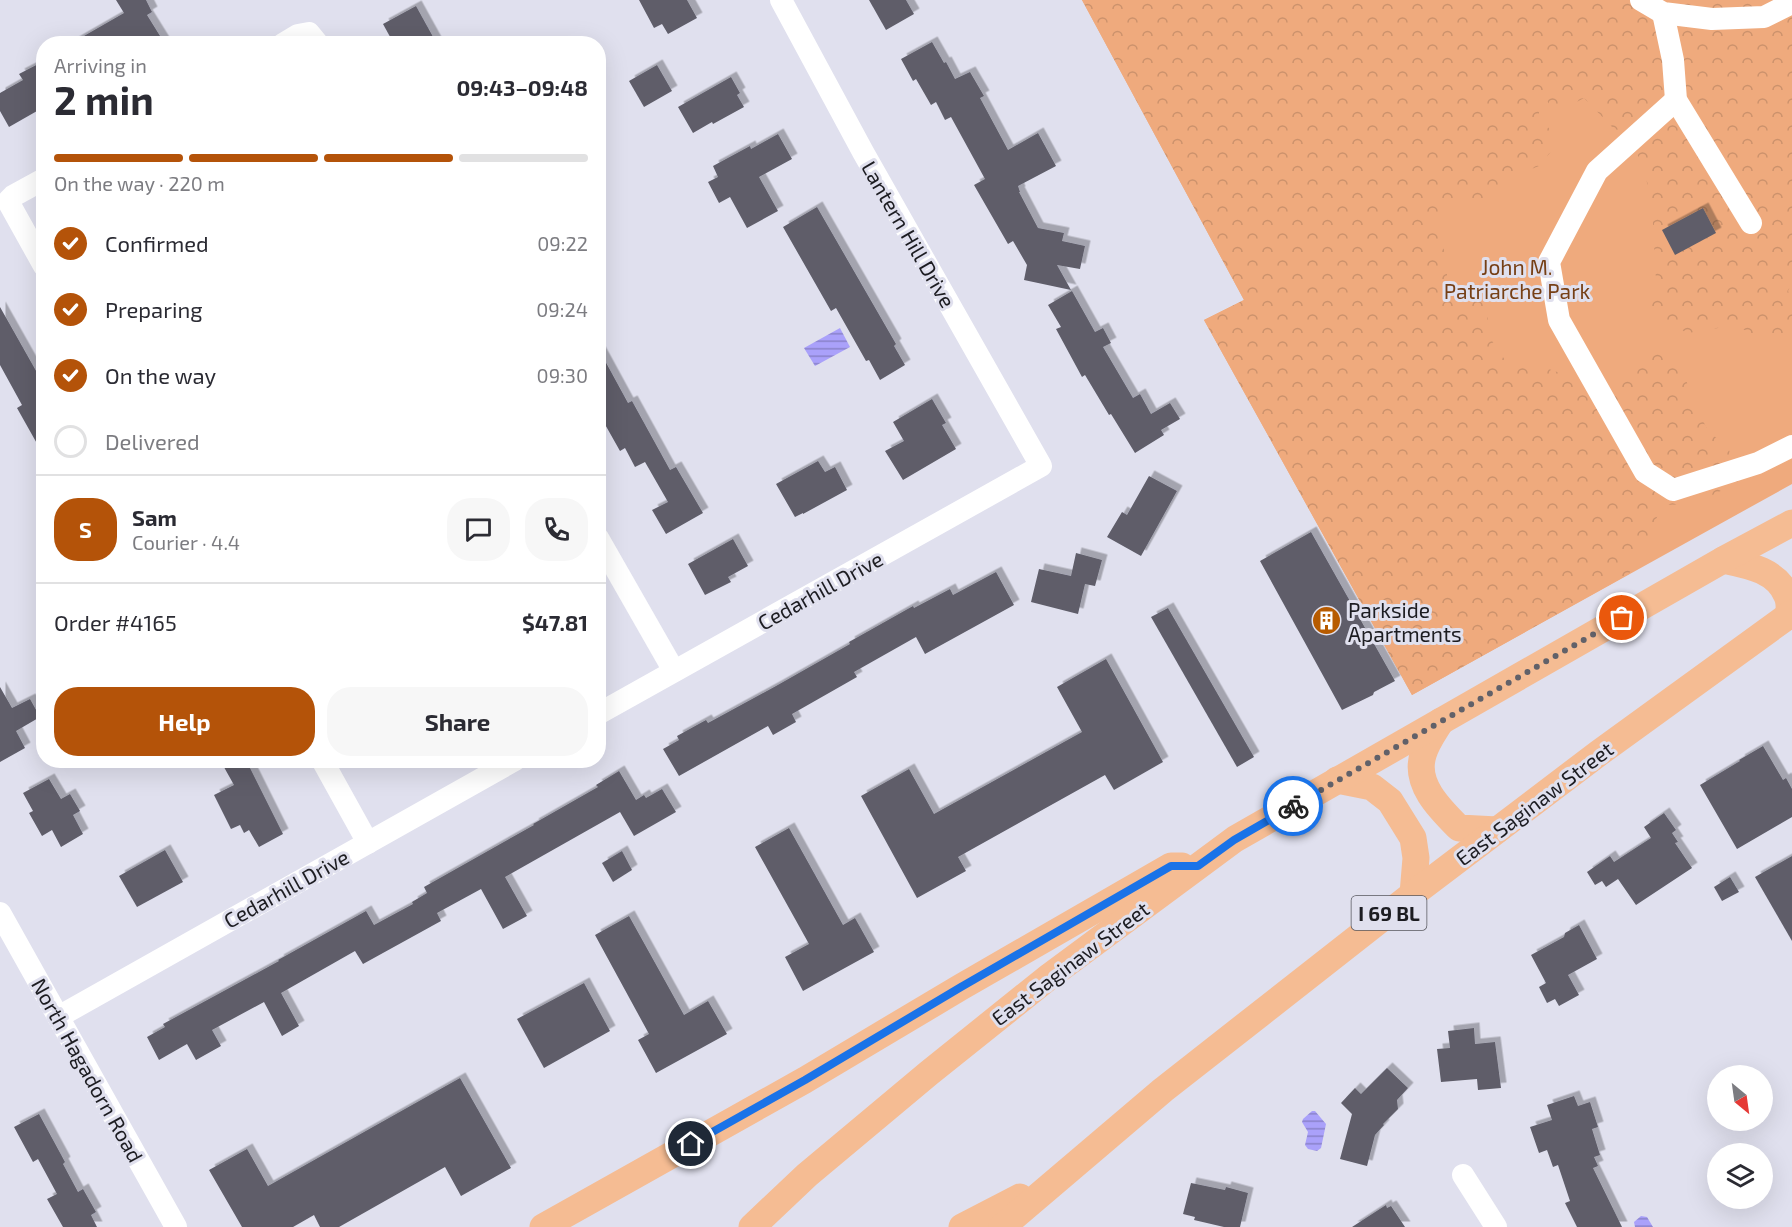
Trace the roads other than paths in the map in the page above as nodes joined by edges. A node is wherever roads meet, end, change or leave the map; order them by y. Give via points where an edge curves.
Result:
1 (781, 0) edge
2 (1641, 0) edge
3 (1792, 3) edge
4 (1663, 13) junction
5 (1676, 100) junction
6 (36, 183) edge
7 (1751, 223) dead end
8 (36, 252) edge
9 (1792, 446) edge
10 (1041, 466) joint
11 (1792, 523) edge
12 (606, 552) edge
13 (1723, 560) junction
14 (1791, 616) edge
15 (674, 671) junction
16 (606, 709) edge
17 (1441, 721) junction
18 (326, 768) edge
19 (501, 768) edge
20 (1336, 780) junction
21 (1497, 830) junction
22 (368, 843) junction
23 (1198, 866) junction
24 (1413, 894) junction
25 (0, 913) edge
26 (58, 1017) junction
27 (1080, 1160) junction
28 (1463, 1175) dead end
29 (176, 1227) edge
30 (543, 1227) edge
31 (752, 1227) edge
32 (963, 1227) edge
33 (1002, 1227) edge
34 (1496, 1227) edge

1 - 10 street, Lantern Hill Drive
2 - 4 street
3 - 4 street via 1764,17 1712,19
4 - 5 street
5 - 7 street
5 - 9 street via 1597,171 1549,262 1559,320 1645,472 1673,490 1758,463
6 - 8 street via 9,200
10 - 15 street, Cedarhill Drive
11 - 13 main road, East Saginaw Street
12 - 15 street
13 - 14 main road via 1766,572 1779,582 1788,598
13 - 17 main road, East Saginaw Street
14 - 21 main road, East Saginaw Street / I 69 BL
15 - 16 street, Cedarhill Drive
17 - 20 main road, East Saginaw Street
17 - 21 main road via 1422,755 1422,779 1438,808 1459,828
18 - 22 street
19 - 22 street, Cedarhill Drive
20 - 23 main road, East Saginaw Street via 1234,840
20 - 24 main road via 1372,787 1390,801 1413,838
21 - 24 main road, East Saginaw Street / I 69 BL
22 - 26 street, Cedarhill Drive
23 - 30 main road via 1171,866 805,1080
23 - 31 main road, East Saginaw Street via 1050,976 929,1073 807,1175
24 - 27 main road, East Saginaw Street / I 69 BL
25 - 26 street, North Hagadorn Road
26 - 29 street, North Hagadorn Road
27 - 32 main road via 1010,1204
27 - 33 main road, East Saginaw Street / I 69 BL
28 - 34 street

